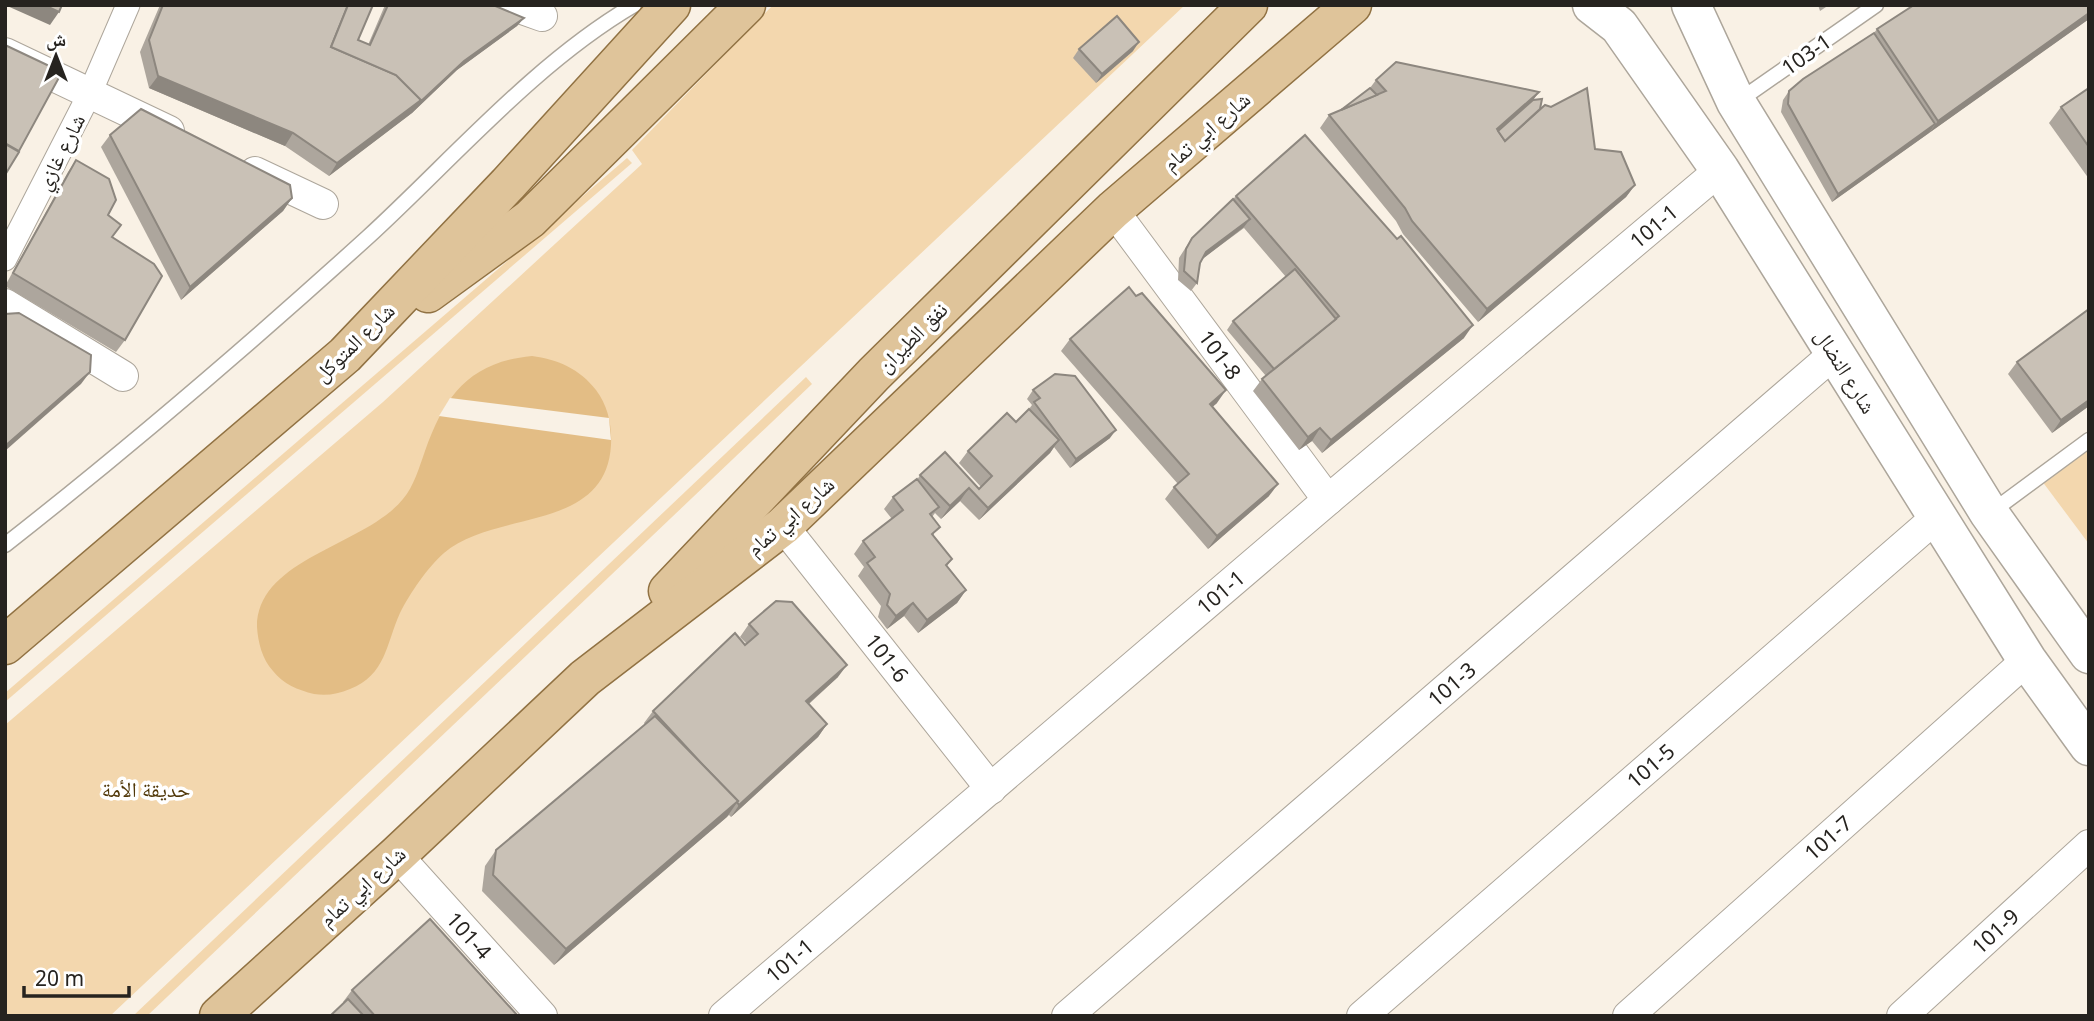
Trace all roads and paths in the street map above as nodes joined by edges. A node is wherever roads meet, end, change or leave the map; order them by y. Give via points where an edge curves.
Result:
1 (128, 5) edge
2 (511, 5) edge
3 (635, 5) edge
4 (671, 5) edge
5 (746, 5) edge
6 (1248, 5) edge
7 (1352, 5) edge
8 (1592, 5) edge
9 (1691, 5) edge
10 (1876, 5) edge
11 (542, 16) dead end
12 (5, 53) edge
13 (90, 93) junction
14 (1736, 102) junction
15 (1720, 170) junction
16 (323, 204) dead end
17 (1113, 210) junction
18 (5, 259) edge
19 (5, 304) edge
20 (1835, 353) junction
21 (345, 355) junction
22 (123, 376) dead end
23 (2089, 440) edge
24 (1328, 500) junction
25 (1989, 513) junction
26 (1938, 516) junction
27 (783, 526) junction
28 (5, 545) edge
29 (5, 645) edge
30 (2089, 654) edge
31 (2027, 660) junction
32 (585, 678) junction
33 (2089, 746) edge
34 (991, 789) junction
35 (2089, 845) edge
36 (397, 855) junction
37 (219, 1016) edge
38 (542, 1016) edge
39 (724, 1016) edge
40 (1067, 1016) edge
41 (1362, 1016) edge
42 (1628, 1016) edge
43 (1902, 1016) edge

1 - 13 street, شارع غازي
2 - 11 street
3 - 28 lane via 524,89 369,236 156,424
4 - 21 main road, شارع المتوكل
5 - 21 main road via 530,219
6 - 32 main road, نفق الطيران via 874,374
7 - 17 main road, شارع ابي تمام
8 - 15 main road, شارع النضال via 1619,26
9 - 14 main road
10 - 14 lane, 103-1
12 - 13 street
13 - 16 street
13 - 18 street, شارع غازي
14 - 25 main road
15 - 20 main road, شارع النضال
15 - 24 street, 101-1
17 - 24 street, 101-8
17 - 27 main road, شارع ابي تمام
19 - 22 street
20 - 26 main road, شارع النضال
20 - 40 street, 101-3
21 - 29 main road, شارع المتوكل
23 - 25 lane
24 - 34 street, 101-1
25 - 30 main road
26 - 31 main road, شارع النضال
26 - 41 street, 101-5
27 - 32 main road, شارع ابي تمام
27 - 34 street, 101-6
31 - 33 main road, شارع النضال
31 - 42 street, 101-7
32 - 36 main road, شارع ابي تمام
34 - 39 street, 101-1
35 - 43 street, 101-9
36 - 37 main road, شارع ابي تمام
36 - 38 street, 101-4

